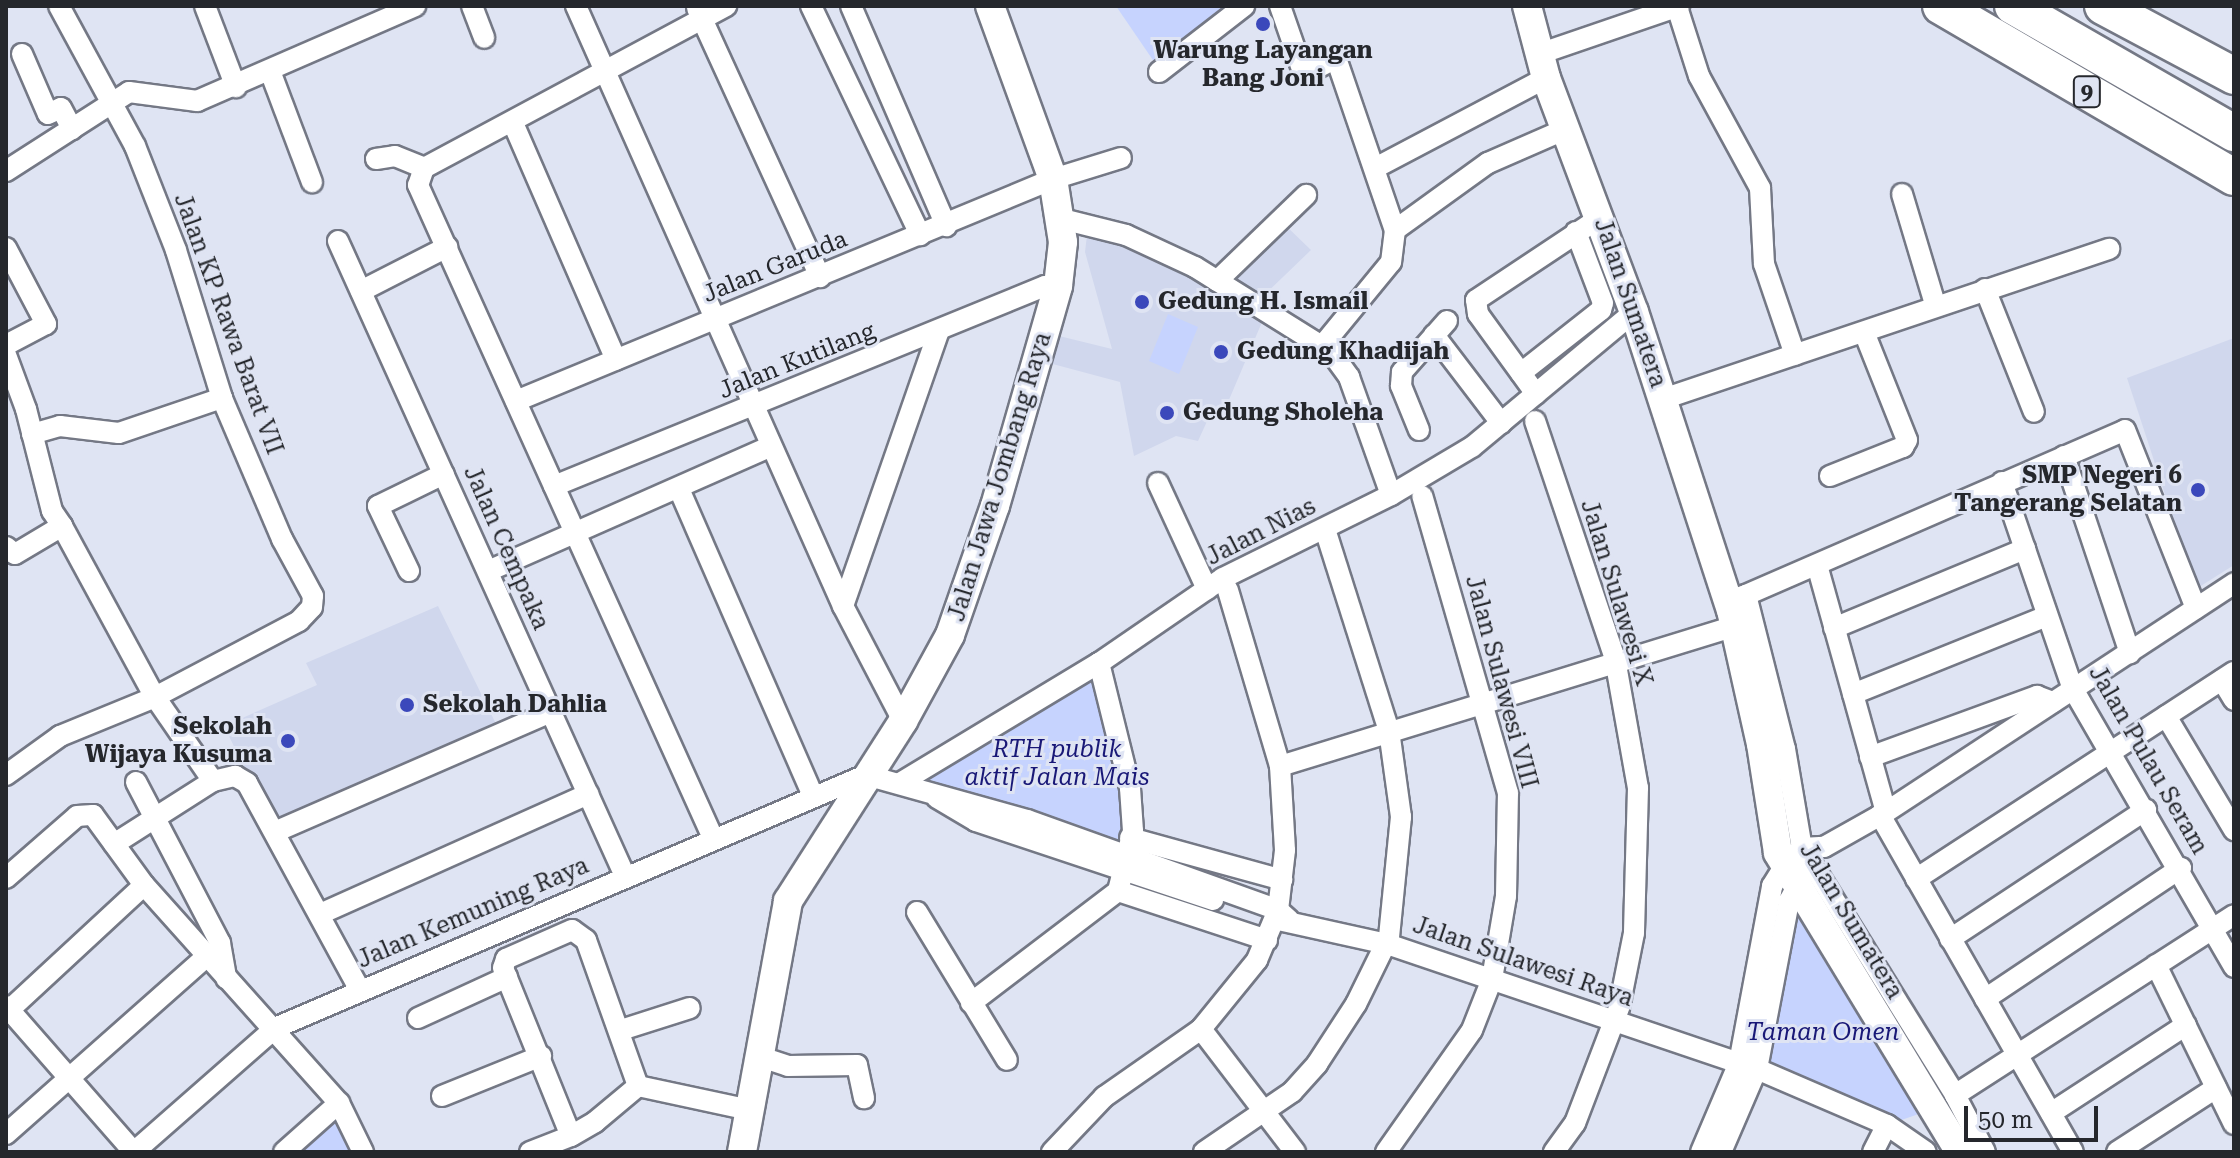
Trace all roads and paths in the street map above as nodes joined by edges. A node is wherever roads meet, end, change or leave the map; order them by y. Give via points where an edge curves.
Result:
1 (59, 6) edge
2 (205, 6) edge
3 (415, 6) edge
4 (472, 6) edge
5 (576, 6) edge
6 (726, 6) edge
7 (811, 6) edge
8 (851, 6) edge
9 (990, 6) edge
10 (1244, 6) edge
11 (1280, 6) edge
12 (1527, 6) edge
13 (1941, 6) edge
14 (2013, 6) edge
15 (2103, 6) edge
16 (2122, 6) edge
17 (1673, 7) edge
18 (699, 12) edge
19 (484, 38) dead end
20 (2234, 47) edge
21 (22, 54) dead end
22 (1543, 66) junction
23 (270, 71) junction
24 (605, 71) junction
25 (1159, 72) dead end
26 (2234, 76) edge
27 (236, 87) junction
28 (111, 104) junction
29 (513, 123) junction
30 (72, 129) junction
31 (1566, 129) junction
32 (2234, 133) edge
33 (1121, 158) dead end
34 (376, 159) dead end
35 (1377, 167) junction
36 (424, 168) junction
37 (6, 171) edge
38 (2234, 177) edge
39 (1053, 179) junction
40 (312, 182) dead end
41 (1902, 194) dead end
42 (1306, 195) dead end
43 (1601, 217) junction
44 (1062, 219) junction
45 (946, 226) junction
46 (1395, 230) junction
47 (1576, 232) junction
48 (920, 235) junction
49 (338, 241) dead end
50 (447, 247) junction
51 (6, 248) edge
52 (2109, 249) dead end
53 (820, 277) junction
54 (1217, 281) junction
55 (1058, 286) junction
56 (1985, 289) junction
57 (361, 291) junction
58 (1935, 304) junction
59 (1634, 312) junction
60 (715, 320) junction
61 (1864, 332) junction
62 (938, 333) junction
63 (6, 345) edge
64 (1322, 346) junction
65 (6, 355) edge
66 (1795, 355) junction
67 (616, 360) junction
68 (1521, 373) junction
69 (1536, 394) junction
70 (222, 398) junction
71 (1663, 399) junction
72 (516, 401) junction
73 (754, 406) junction
74 (2034, 412) dead end
75 (1535, 421) dead end
76 (1501, 423) junction
77 (1419, 430) dead end
78 (32, 434) junction
79 (771, 446) junction
80 (2064, 456) junction
81 (444, 474) junction
82 (1830, 476) dead end
83 (2002, 482) junction
84 (1158, 483) dead end
85 (554, 486) junction
86 (679, 489) junction
87 (1391, 495) junction
88 (1422, 496) dead end
89 (62, 526) junction
90 (1325, 529) junction
91 (575, 532) junction
92 (6, 547) edge
93 (2025, 549) junction
94 (1817, 565) junction
95 (409, 571) dead end
96 (488, 571) junction
97 (2234, 583) edge
98 (1207, 589) junction
99 (1228, 590) dead end
100 (843, 606) junction
101 (1736, 608) junction
102 (2196, 608) junction
103 (2045, 617) junction
104 (1834, 628) junction
105 (2130, 653) junction
106 (1615, 659) junction
107 (1099, 663) junction
108 (2228, 676) edge
109 (2073, 689) junction
110 (1853, 694) junction
111 (155, 697) junction
112 (2234, 700) edge
113 (1485, 702) junction
114 (2053, 702) junction
115 (551, 712) junction
116 (2166, 716) junction
117 (903, 721) junction
118 (1389, 731) junction
119 (2111, 752) junction
120 (1870, 757) junction
121 (1280, 766) junction
122 (6, 775) edge
123 (866, 775) junction
124 (213, 781) junction
125 (136, 782) dead end
126 (900, 783) junction
127 (588, 794) junction
128 (813, 795) junction
129 (2146, 810) junction
130 (1883, 814) junction
131 (154, 816) junction
132 (2234, 830) edge
133 (277, 831) junction
134 (713, 838) junction
135 (114, 844) junction
136 (1124, 863) junction
137 (1799, 866) junction
138 (2181, 868) junction
139 (625, 876) junction
140 (6, 878) edge
141 (1916, 879) junction
142 (1282, 880) junction
143 (144, 885) junction
144 (917, 912) dead end
145 (320, 914) junction
146 (2234, 915) edge
147 (1280, 916) junction
148 (2214, 928) junction
149 (1950, 939) junction
150 (1267, 940) junction
151 (1387, 944) junction
152 (208, 955) junction
153 (2156, 965) junction
154 (2234, 967) edge
155 (507, 977) junction
156 (226, 978) junction
157 (1492, 979) junction
158 (360, 990) junction
159 (1985, 999) junction
160 (971, 1003) junction
161 (690, 1008) dead end
162 (7, 1010) edge
163 (418, 1018) dead end
164 (1615, 1021) junction
165 (2186, 1025) junction
166 (275, 1028) junction
167 (1201, 1029) junction
168 (621, 1030) junction
169 (541, 1056) junction
170 (2018, 1056) junction
171 (761, 1057) junction
172 (1007, 1060) dead end
173 (1748, 1066) junction
174 (70, 1078) junction
175 (638, 1086) junction
176 (2216, 1088) junction
177 (1955, 1095) junction
178 (442, 1096) dead end
179 (864, 1098) dead end
180 (339, 1103) junction
181 (750, 1110) junction
182 (1265, 1110) junction
183 (2051, 1113) junction
184 (2234, 1124) edge
185 (1887, 1125) junction
186 (6, 1134) edge
187 (571, 1136) junction
188 (134, 1152) edge
189 (284, 1152) edge
190 (363, 1152) edge
191 (530, 1152) edge
192 (742, 1152) edge
193 (1052, 1152) edge
194 (1204, 1152) edge
195 (1295, 1152) edge
196 (1386, 1152) edge
197 (1554, 1152) edge
198 (1701, 1152) edge
199 (1721, 1152) edge
200 (1873, 1152) edge
201 (1926, 1152) edge
202 (1960, 1152) edge
203 (1985, 1152) edge
204 (2073, 1152) edge
205 (2117, 1152) edge

1 - 28 street, Jalan KP Rawa Barat VII
2 - 27 street
3 - 23 street
4 - 19 street
5 - 24 street
6 - 18 street
7 - 48 street
8 - 45 street
9 - 39 main road, Jalan Jawa Jombang Raya
10 - 25 street
11 - 35 street via 1304,75 1336,58
12 - 22 main road, Jalan Sumatera
13 - 38 highway, 9
14 - 32 highway, 9
15 - 26 highway
16 - 20 highway
17 - 22 street
17 - 66 street via 1699,76 1760,188 1764,264
18 - 24 street
18 - 53 street
21 - 30 street via 48,114 61,108
22 - 31 main road, Jalan Sumatera
22 - 35 street
23 - 27 street
23 - 40 street
24 - 29 street
24 - 60 street
27 - 28 street via 197,101 129,92
28 - 30 street
28 - 70 street, Jalan KP Rawa Barat VII via 135,146 176,250
29 - 36 street
29 - 67 street
30 - 37 street
31 - 43 main road, Jalan Sumatera
31 - 46 street via 1488,163
33 - 39 street, Jalan Garuda
34 - 36 street via 395,156
35 - 46 street
36 - 50 street via 418,185
39 - 44 main road, Jalan Jawa Jombang Raya
39 - 45 street, Jalan Garuda
41 - 58 street
42 - 54 street
43 - 47 street
43 - 59 main road, Jalan Sumatera
44 - 54 street via 1126,235
44 - 55 main road, Jalan Jawa Jombang Raya
45 - 48 street, Jalan Garuda
46 - 64 street via 1391,262
47 - 68 street via 1603,303 1601,310
47 - 68 street via 1476,300 1478,314
48 - 53 street, Jalan Garuda
49 - 57 street, Jalan Cempaka
50 - 57 street
50 - 72 street
51 - 63 street via 45,327
52 - 56 street
53 - 60 street, Jalan Garuda
54 - 64 street
55 - 62 street, Jalan Kutilang via 1045,286
55 - 117 main road, Jalan Jawa Jombang Raya via 974,573 950,635
56 - 58 street
56 - 74 street
57 - 81 street, Jalan Cempaka
58 - 61 street
59 - 69 street, Jalan Nias
59 - 71 main road, Jalan Sumatera
60 - 67 street, Jalan Garuda
60 - 73 street
61 - 66 street
61 - 82 street via 1907,440 1903,447
62 - 73 street, Jalan Kutilang
62 - 100 street
64 - 87 street via 1339,359 1349,377
65 - 78 street
66 - 71 street
67 - 72 street, Jalan Garuda
68 - 69 street
69 - 76 street, Jalan Nias
70 - 78 street via 119,433 60,426
70 - 111 street, Jalan KP Rawa Barat VII via 282,539 313,596 312,607 299,621
71 - 101 main road, Jalan Sumatera
72 - 85 street
73 - 79 street
73 - 85 street, Jalan Kutilang
75 - 106 street, Jalan Sulawesi X
76 - 77 street via 1441,328 1400,377
76 - 87 street, Jalan Nias
78 - 89 street via 52,511
79 - 86 street
79 - 100 street
80 - 83 street
80 - 102 street via 2119,431 2131,435
80 - 105 street
81 - 95 street via 378,506
81 - 96 street, Jalan Cempaka
83 - 93 street, Jalan Pulau Seram
83 - 94 street
84 - 98 street
85 - 91 street
86 - 91 street
86 - 128 street
87 - 90 street, Jalan Nias
88 - 113 street, Jalan Sulawesi VIII
89 - 92 street via 15,554
89 - 111 street
90 - 98 street, Jalan Nias
90 - 118 street
91 - 96 street
91 - 134 street
93 - 103 street, Jalan Pulau Seram
93 - 104 street
94 - 101 street
94 - 104 street
96 - 115 street, Jalan Cempaka
97 - 102 street
98 - 107 street, Jalan Nias
99 - 121 street
100 - 117 street
101 - 106 street
101 - 137 main road, Jalan Sumatera via 1773,838
102 - 105 street
103 - 109 street, Jalan Pulau Seram
103 - 110 street
104 - 110 street
105 - 109 street
106 - 113 street
106 - 164 street, Jalan Sulawesi X via 1638,788 1634,933
107 - 126 street, Jalan Nias
107 - 136 street via 1130,788
108 - 112 street
108 - 116 street
109 - 114 street
109 - 119 street, Jalan Pulau Seram
110 - 120 street
111 - 122 street via 60,736
111 - 124 street
113 - 118 street
113 - 157 street, Jalan Sulawesi VIII via 1508,793 1506,896
114 - 120 street via 2037,696
114 - 130 street
115 - 127 street, Jalan Cempaka
115 - 133 street
116 - 119 street
116 - 132 street
117 - 123 main road, Jalan Jawa Jombang Raya
118 - 121 street
118 - 151 street via 1401,817
119 - 129 street, Jalan Pulau Seram
119 - 141 street
120 - 130 street
121 - 142 street
123 - 126 street
123 - 128 street, Jalan Kemuning Raya
123 - 171 main road, Jalan Jawa Jombang Raya via 788,901
124 - 131 street
124 - 133 street via 235,776 247,783
125 - 131 street
126 - 136 street via 983,805
127 - 139 street, Jalan Cempaka
127 - 145 street
128 - 134 street, Jalan Kemuning Raya
129 - 138 street, Jalan Pulau Seram
129 - 149 street
130 - 137 street
130 - 141 street
131 - 135 street
131 - 156 street via 220,943
133 - 145 street
134 - 139 street, Jalan Kemuning Raya
135 - 140 street via 93,815 77,816
135 - 143 street
136 - 142 street
136 - 147 street, Jalan Sulawesi Raya
136 - 150 street
136 - 160 street
137 - 173 street
137 - 177 street, Jalan Sumatera
137 - 202 main road, Jalan Sumatera
138 - 148 street, Jalan Pulau Seram
138 - 159 street
139 - 158 street, Jalan Kemuning Raya
141 - 149 street
142 - 147 street
143 - 152 street
143 - 162 street
144 - 160 street
145 - 158 street
146 - 148 street
147 - 150 street
147 - 151 street, Jalan Sulawesi Raya
148 - 153 street
148 - 154 street, Jalan Pulau Seram
149 - 159 street
150 - 167 street
151 - 157 street, Jalan Sulawesi Raya
151 - 182 street via 1331,1045 1292,1092
152 - 156 street
152 - 174 street
153 - 165 street
153 - 170 street
155 - 163 street
155 - 168 street via 506,959 577,930 586,940
155 - 169 street
156 - 166 street
157 - 164 street, Jalan Sulawesi Raya
157 - 196 street, Jalan Sulawesi VIII via 1458,1053
158 - 166 street, Jalan Kemuning Raya
159 - 170 street
160 - 172 street
161 - 168 street
162 - 174 street
164 - 173 street, Jalan Sulawesi Raya
164 - 197 street, Jalan Sulawesi X via 1575,1123
165 - 176 street
165 - 183 street
166 - 180 street
166 - 188 street, Jalan Kemuning Raya
167 - 182 street
167 - 193 street via 1104,1097
168 - 175 street
169 - 178 street
169 - 187 street
170 - 177 street
170 - 183 street
171 - 179 street via 788,1066 857,1065
171 - 181 main road, Jalan Jawa Jombang Raya
173 - 185 street, Jalan Sulawesi Raya
173 - 198 street
173 - 199 street
174 - 186 street
174 - 188 street
175 - 181 street
175 - 187 street
176 - 184 street
176 - 205 street
177 - 203 street, Jalan Sumatera
180 - 189 street
180 - 190 street
181 - 192 main road, Jalan Jawa Jombang Raya
182 - 194 street
182 - 195 street
183 - 204 street
185 - 200 street
185 - 201 street, Jalan Sulawesi Raya
187 - 191 street

